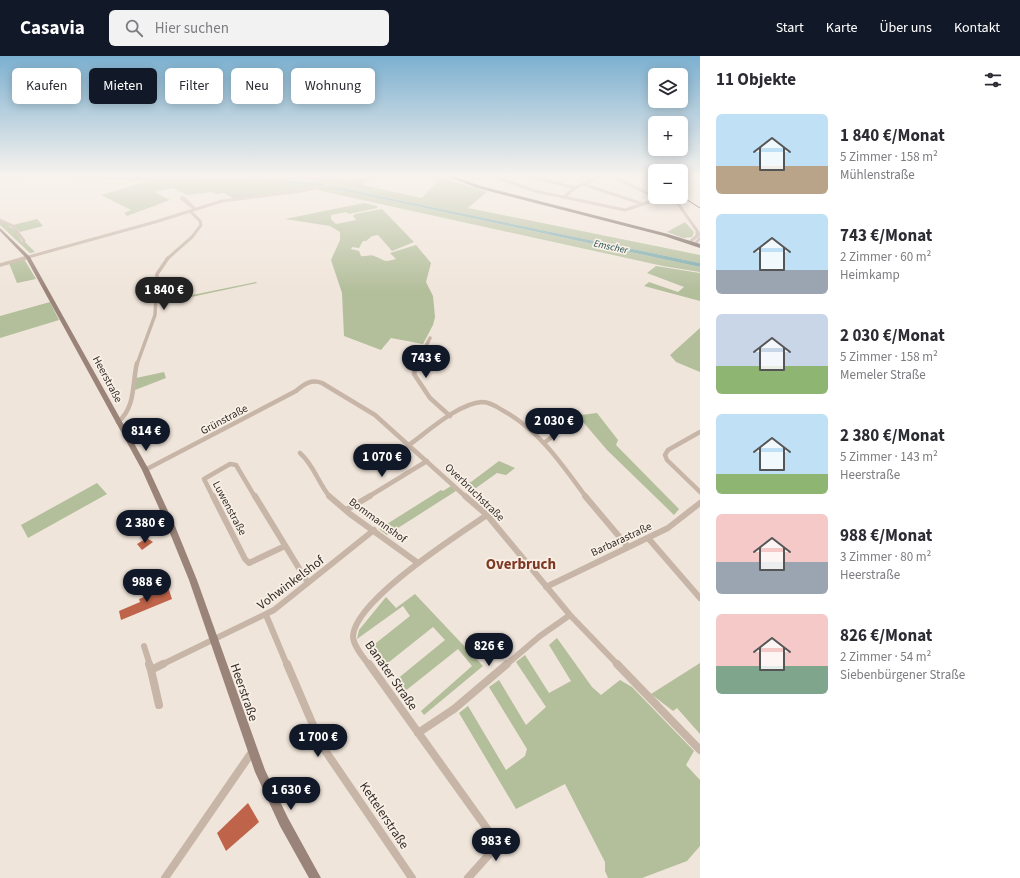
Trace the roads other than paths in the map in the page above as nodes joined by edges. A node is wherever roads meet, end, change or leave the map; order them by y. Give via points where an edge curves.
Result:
1 (178, 214) edge
2 (193, 214) edge
3 (588, 214) edge
4 (686, 214) edge
5 (0, 220) edge
6 (0, 229) edge
7 (699, 233) edge
8 (24, 241) dead end
9 (695, 243) edge
10 (28, 257) junction
11 (0, 265) edge
12 (430, 338) dead end
13 (310, 381) joint
14 (450, 416) junction
15 (118, 422) junction
16 (563, 428) dead end
17 (700, 432) edge
18 (544, 443) junction
19 (409, 445) junction
20 (300, 453) dead end
21 (427, 461) junction
22 (145, 470) junction
23 (700, 492) edge
24 (700, 503) edge
25 (346, 510) junction
26 (487, 515) junction
27 (374, 530) junction
28 (648, 538) junction
29 (285, 546) junction
30 (628, 547) junction
31 (418, 563) junction
32 (308, 583) junction
33 (546, 587) junction
34 (700, 598) edge
35 (266, 615) junction
36 (570, 615) junction
37 (213, 640) junction
38 (144, 646) dead end
39 (151, 670) junction
40 (159, 705) dead end
41 (418, 732) junction
42 (700, 750) edge
43 (252, 752) junction
44 (165, 878) edge
45 (314, 878) edge
46 (412, 878) edge
47 (468, 878) edge

1 - 10 street
2 - 15 street via 201,225 166,260 157,274 155,319 137,362 126,415
3 - 9 main road
4 - 7 street
5 - 8 street via 12,226
6 - 10 main road, Heerstraße
7 - 9 street
7 - 9 street
10 - 11 street
10 - 15 main road, Heerstraße
12 - 14 street via 414,369 414,374 430,398
13 - 19 street, Overbruchstraße via 322,383 375,415
13 - 22 street, Grünstraße via 295,392
14 - 18 street via 480,402 490,404 525,422
14 - 19 street
15 - 22 main road, Heerstraße
16 - 18 street
17 - 23 street via 665,454 667,460
18 - 30 street via 595,510
19 - 21 street, Overbruchstraße
20 - 25 street, Bommannshof via 307,458 324,490
21 - 25 street
21 - 26 street, Overbruchstraße
22 - 37 main road, Heerstraße via 193,580
24 - 28 street, Barbarastraße via 668,528
25 - 27 street, Bommannshof
26 - 31 street, Banater Straße
26 - 33 street, Overbruchstraße
27 - 31 street, Bommannshof
27 - 32 street, Vohwinkelshof
28 - 30 street, Barbarastraße
28 - 34 street
29 - 29 street, Luwenstraße via 236,465 230,464 204,479 249,563
29 - 32 street, Luwenstraße
30 - 33 street, Barbarastraße
31 - 41 street, Banater Straße via 389,586 356,626 353,637 358,649
32 - 35 street, Vohwinkelshof
33 - 36 street, Overbruchstraße
35 - 37 street, Vohwinkelshof
35 - 46 street, Kettelerstraße via 322,746
36 - 41 street via 540,636 454,709
36 - 42 street, Overbruchstraße
37 - 39 street
37 - 43 main road, Heerstraße
38 - 39 street
39 - 40 street
41 - 47 street, Banater Straße via 493,837 494,849
43 - 44 street
43 - 45 main road, Heerstraße via 270,795

